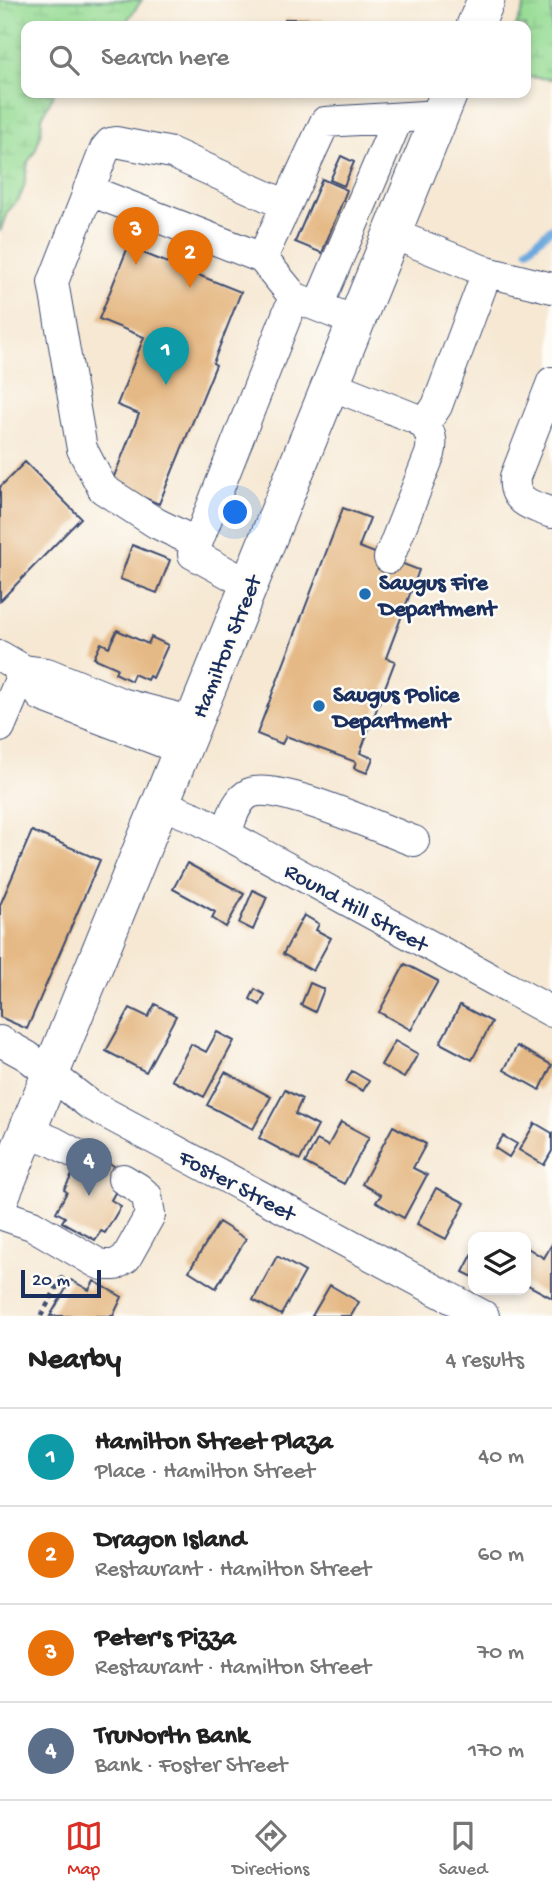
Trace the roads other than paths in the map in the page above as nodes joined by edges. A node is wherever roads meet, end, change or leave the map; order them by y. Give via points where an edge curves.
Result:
1 (486, 0) edge
2 (477, 21) edge
3 (444, 104) edge
4 (398, 118) junction
5 (88, 190) junction
6 (286, 205) junction
7 (393, 234) junction
8 (262, 258) junction
9 (487, 272) junction
10 (552, 288) edge
11 (306, 302) junction
12 (357, 321) junction
13 (552, 382) edge
14 (331, 385) junction
15 (425, 425) junction
16 (552, 513) edge
17 (197, 543) junction
18 (389, 558) dead end
19 (250, 585) junction
20 (12, 663) edge
21 (0, 727) edge
22 (188, 736) junction
23 (161, 804) junction
24 (226, 834) junction
25 (414, 841) dead end
26 (552, 1012) edge
27 (0, 1041) edge
28 (51, 1074) junction
29 (27, 1131) junction
30 (93, 1163) dead end
31 (123, 1179) dead end
32 (0, 1198) edge
33 (0, 1214) edge
34 (484, 1316) edge

1 - 2 main road
3 - 4 street
3 - 7 main road, Hamilton Street
4 - 6 street via 325,122
4 - 11 street
5 - 6 street via 105,149 116,142 172,153
5 - 8 street
5 - 17 street via 53,282 82,449 103,489
6 - 8 street
7 - 9 street
7 - 12 main road, Hamilton Street
8 - 11 street
9 - 10 street
9 - 15 street via 437,406
11 - 12 street
11 - 17 street
12 - 14 main road, Hamilton Street
13 - 16 street via 514,486 523,501
14 - 15 street
14 - 19 main road, Hamilton Street
15 - 18 street via 431,435 430,454
17 - 19 street via 193,554
19 - 22 main road, Hamilton Street
20 - 21 street
20 - 22 street via 41,696
22 - 23 main road, Hamilton Street
23 - 24 street, Round Hill Street
23 - 28 main road, Hamilton Street
24 - 25 street via 242,798 264,792 308,800
24 - 26 street, Round Hill Street
27 - 28 street, Foster Street
28 - 29 main road, Hamilton Street
28 - 34 street, Foster Street via 89,1104
29 - 30 street
29 - 32 main road, Hamilton Street
31 - 33 street via 143,1191 150,1208 126,1258 115,1265 102,1265 32,1225

